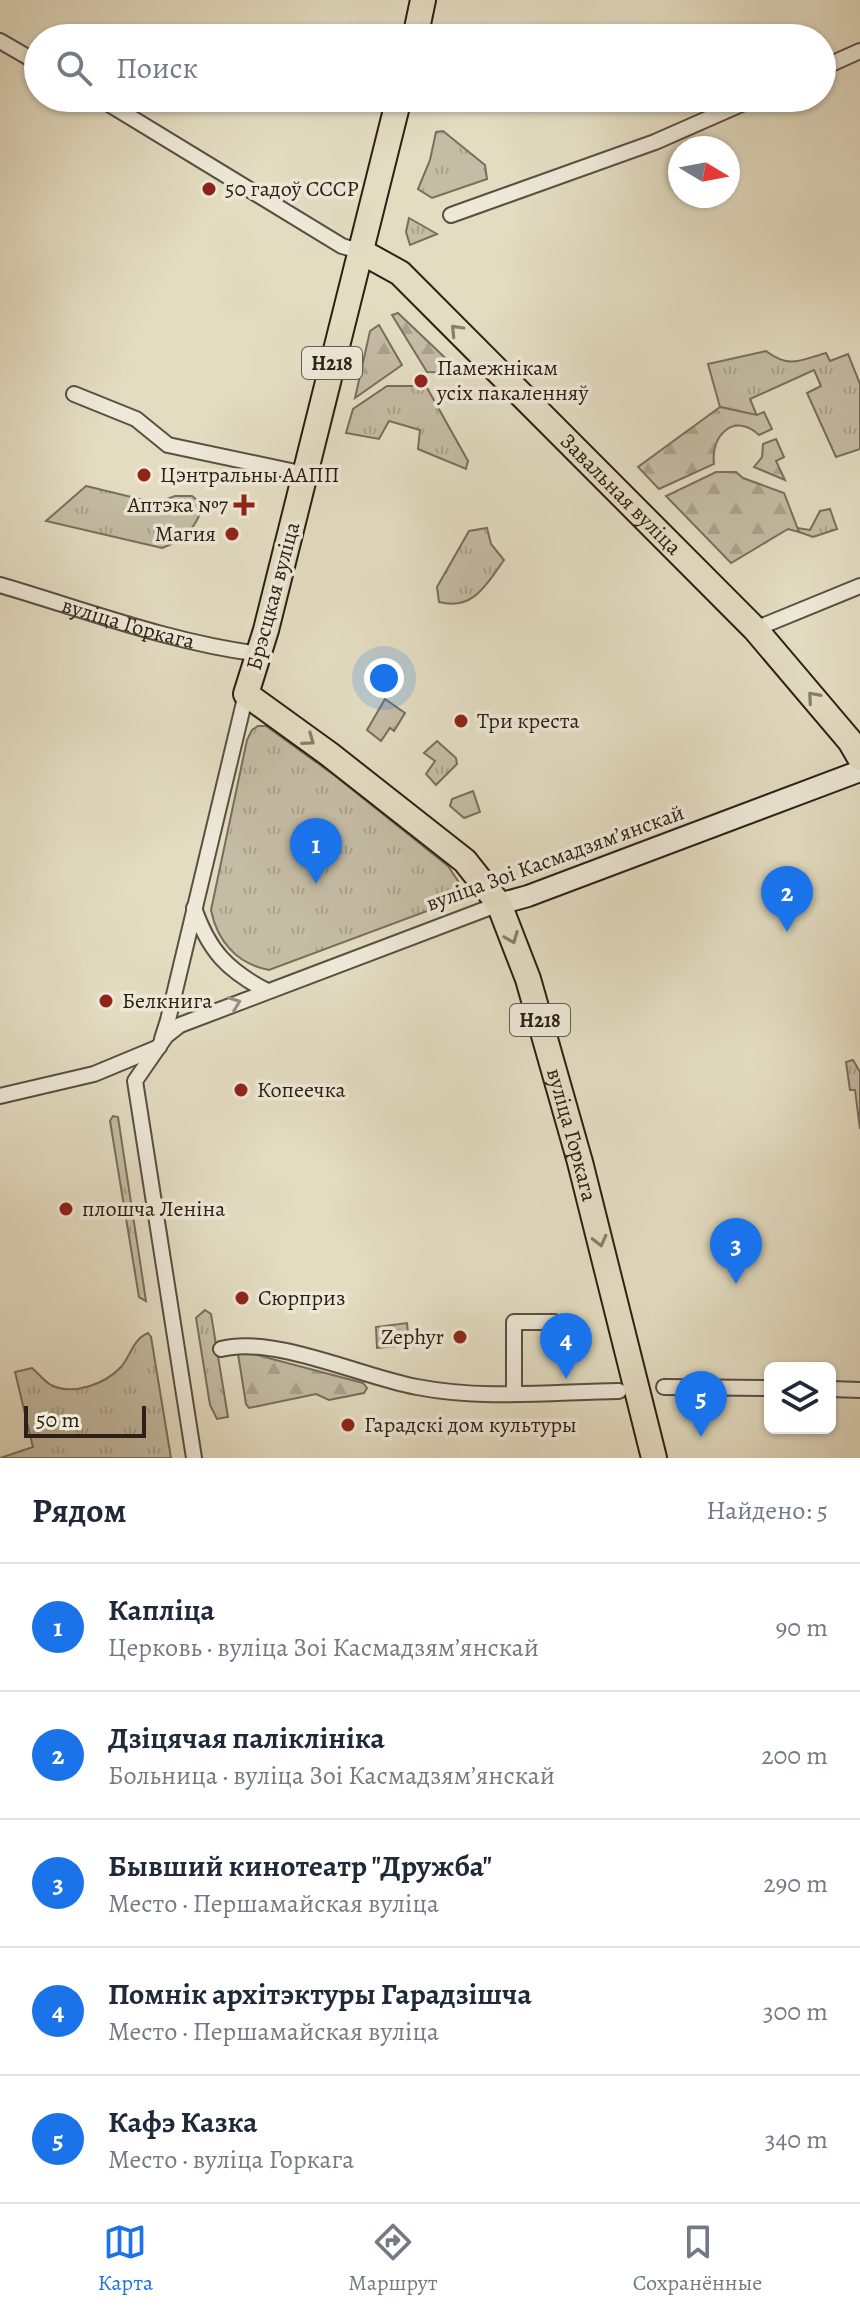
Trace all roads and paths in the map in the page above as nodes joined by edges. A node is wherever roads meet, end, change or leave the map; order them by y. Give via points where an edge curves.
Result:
1 (423, 0) edge
2 (418, 24) edge
3 (0, 41) edge
4 (860, 51) edge
5 (24, 55) edge
6 (836, 62) edge
7 (122, 112) edge
8 (396, 112) edge
9 (723, 112) edge
10 (451, 215) dead end
11 (362, 252) junction
12 (74, 394) dead end
13 (305, 474) junction
14 (0, 585) edge
15 (860, 586) edge
16 (755, 629) junction
17 (260, 654) junction
18 (246, 694) junction
19 (860, 758) edge
20 (860, 771) edge
21 (499, 904) junction
22 (194, 907) junction
23 (267, 991) junction
24 (159, 1047) junction
25 (0, 1096) edge
26 (555, 1322) dead end
27 (221, 1349) dead end
28 (664, 1387) dead end
29 (764, 1388) edge
30 (836, 1389) edge
31 (860, 1390) edge
32 (619, 1391) dead end
33 (514, 1393) junction
34 (194, 1458) edge
35 (654, 1458) edge

1 - 2 main road
3 - 5 street
4 - 6 street
7 - 11 street via 342,246
8 - 11 main road, Брэсцкая вуліца / Н218
9 - 10 street
11 - 13 main road, Брэсцкая вуліца / Н218
16 -> 11 main road, Завальная вуліца via 400,273
12 - 13 street via 136,419 168,445
13 - 17 main road, Брэсцкая вуліца / Н218
14 - 17 street, вуліца Горкага via 172,635
15 - 16 street
19 -> 16 main road, Завальная вуліца
17 - 18 main road, Брэсцкая вуліца / Н218
18 -> 21 main road, вуліца Горкага / Н218 via 465,861
18 - 22 street, Брэсцкая вуліца
20 - 21 main road, вуліца Зоі Касмадзямʼянскай
21 - 23 street, вуліца Зоі Касмадзямʼянскай
21 -> 35 main road, вуліца Горкага / Н218 via 528,979 580,1162
22 - 23 street via 202,931 225,963
22 - 24 street, Брэсцкая вуліца
24 -> 23 street, вуліца Зоі Касмадзямʼянскай via 180,1025
24 - 25 street via 94,1074
24 - 34 street via 135,1081
26 - 33 street via 514,1322
27 - 33 street via 235,1345 279,1350 418,1387
28 - 29 street
30 - 31 street
32 - 33 street

